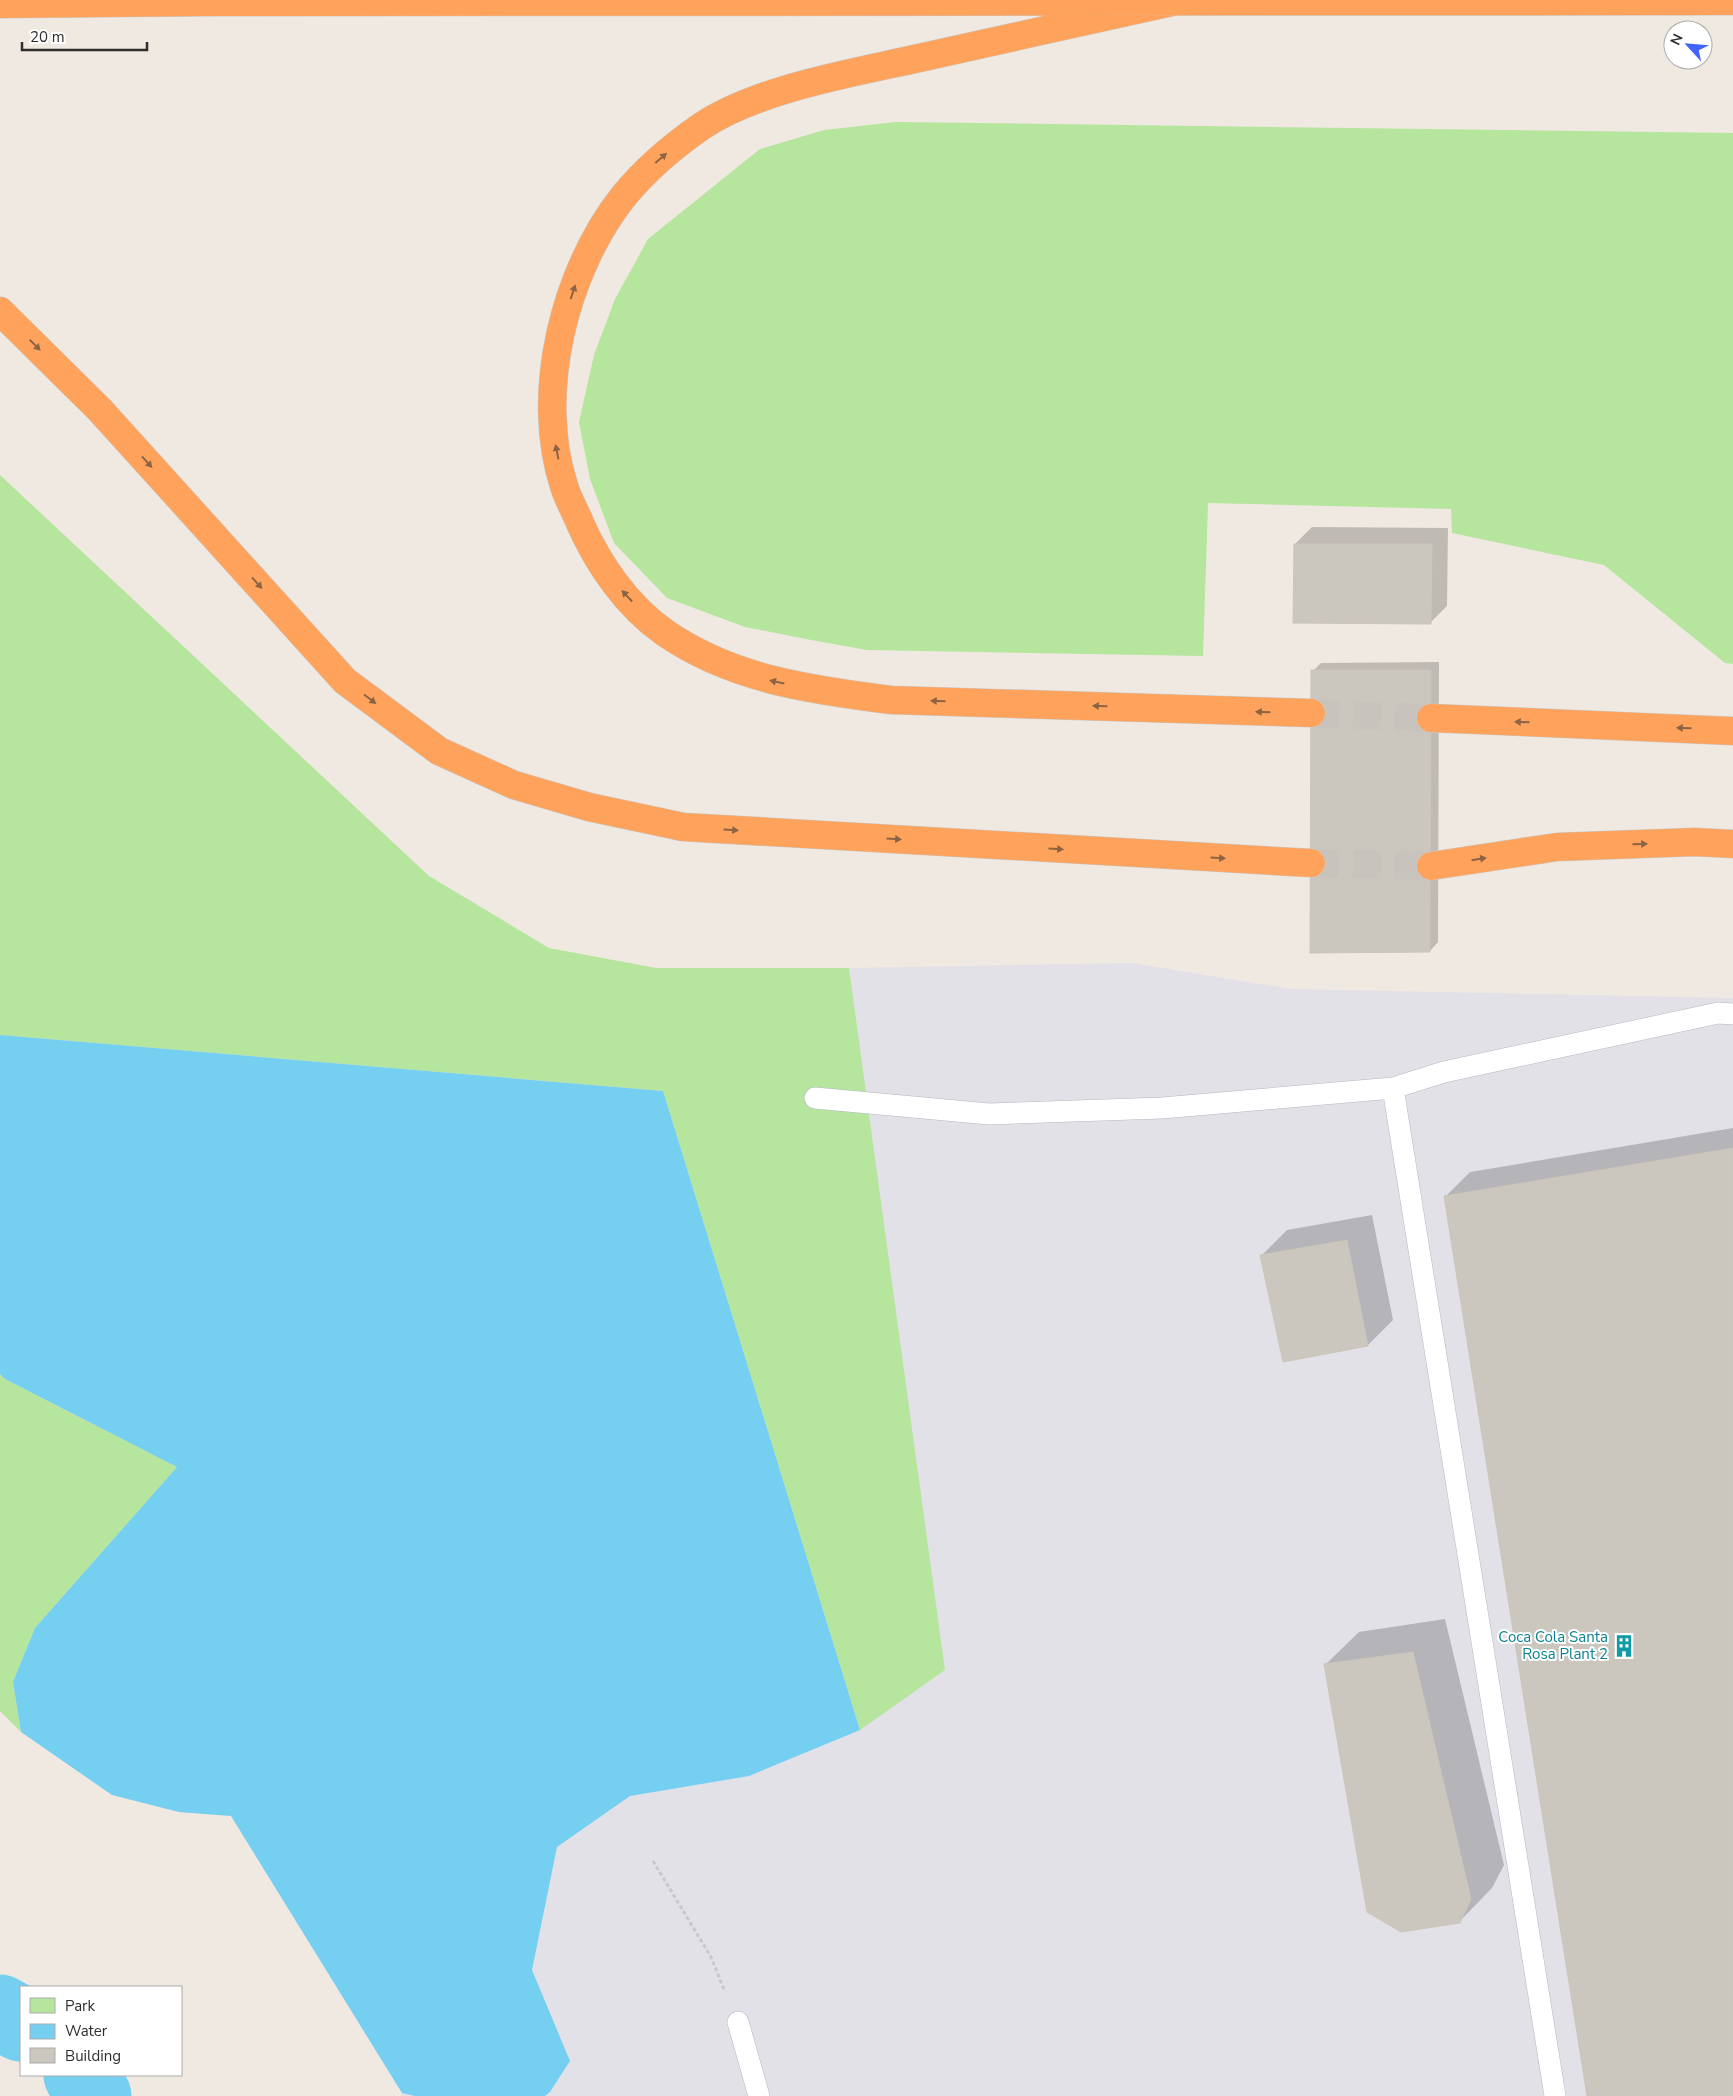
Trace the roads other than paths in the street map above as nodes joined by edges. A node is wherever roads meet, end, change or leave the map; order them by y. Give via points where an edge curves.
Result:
1 (1176, 1) edge
2 (1733, 1) edge
3 (0, 4) edge
4 (0, 311) edge
5 (1311, 713) tunnel mouth
6 (1431, 718) tunnel mouth
7 (1733, 731) edge
8 (1733, 844) edge
9 (1311, 863) tunnel mouth
10 (1431, 866) tunnel mouth
11 (1733, 1014) edge
12 (1393, 1088) junction
13 (815, 1098) dead end
14 (738, 2022) road end
15 (759, 2096) edge
16 (1555, 2096) edge

1 - 2 highway
1 - 3 highway
5 -> 1 highway via 890,700 822,692 766,680 719,662 662,630 621,589 587,539 564,485 553,431 552,378 561,330 577,282 598,235 646,171 704,124 746,104 848,74
4 -> 9 highway via 100,410 345,681 439,751 514,785 589,807 683,827
7 -> 6 highway
10 -> 8 highway via 1558,846
11 - 12 lane via 1718,1013 1453,1070
12 - 13 lane via 1162,1108 989,1114
12 - 16 lane
14 - 15 lane

